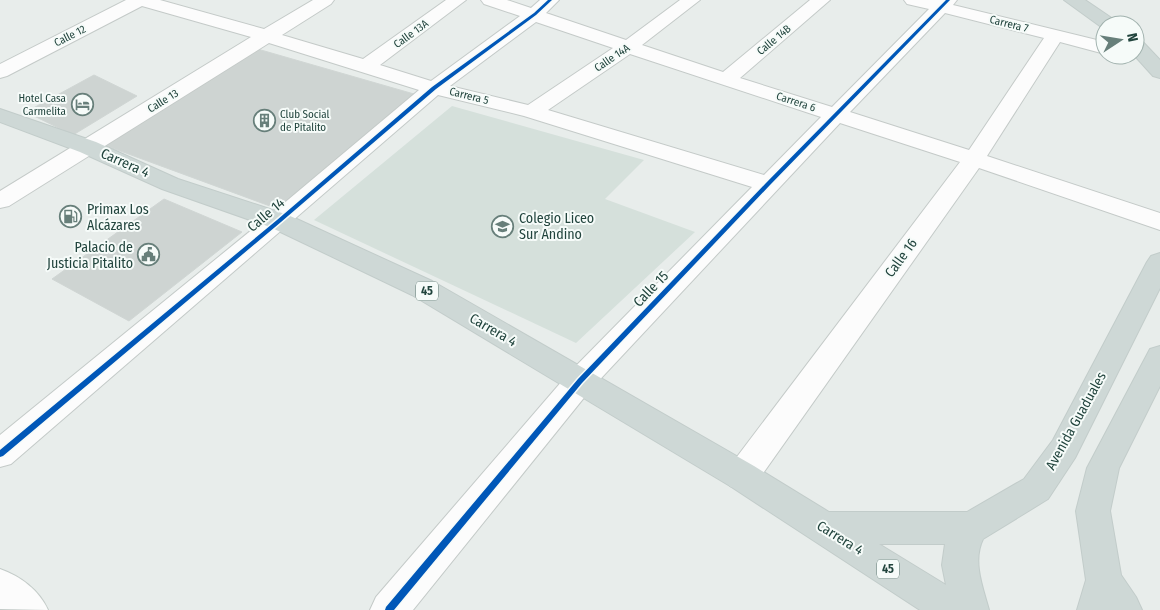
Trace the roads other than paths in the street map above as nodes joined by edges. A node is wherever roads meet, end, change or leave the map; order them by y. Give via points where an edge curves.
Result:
1 (140, 0) edge
2 (325, 0) edge
3 (457, 0) edge
4 (490, 0) edge
5 (692, 0) edge
6 (821, 0) edge
7 (913, 0) edge
8 (1073, 0) edge
9 (1096, 0) edge
10 (946, 4) edge
11 (543, 7) edge
12 (1104, 15) edge
13 (1113, 15) edge
14 (268, 36) junction
15 (1055, 36) junction
16 (1095, 46) edge
17 (628, 48) junction
18 (365, 67) junction
19 (0, 72) edge
20 (726, 80) junction
21 (434, 88) junction
22 (531, 112) junction
23 (835, 115) junction
24 (0, 116) edge
25 (88, 147) junction
26 (974, 158) junction
27 (768, 184) junction
28 (0, 201) edge
29 (279, 221) junction
30 (1160, 222) edge
31 (1160, 262) edge
32 (1160, 357) edge
33 (580, 381) junction
34 (0, 454) edge
35 (742, 476) junction
36 (824, 528) junction
37 (972, 528) junction
38 (0, 586) edge
39 (1100, 595) edge
40 (29, 610) edge
41 (389, 610) edge
42 (953, 610) edge
43 (970, 610) edge
44 (1123, 610) edge

1 - 14 street, Carrera 5
1 - 19 street, Calle 12
2 - 14 street, Calle 13
3 - 18 street, Calle 13A
4 - 11 street, Carrera 6
5 - 17 street, Calle 14A
6 - 20 street, Calle 14B
7 - 10 street, Carrera 7
8 - 12 main road
9 - 13 main road
10 - 15 street, Carrera 7
10 - 23 street, Calle 15
11 - 17 street, Carrera 6
11 - 21 street, Calle 14
14 - 18 street, Carrera 5
14 - 25 street, Calle 13
15 - 16 street, Carrera 7
15 - 26 street, Calle 16
17 - 20 street, Carrera 6
17 - 22 street, Calle 14A
18 - 21 street, Carrera 5
20 - 23 street, Carrera 6
21 - 22 street, Carrera 5
21 - 29 street, Calle 14
22 - 27 street, Carrera 5
23 - 26 street, Carrera 6
23 - 27 street, Calle 15
24 - 25 main road, Carrera 4 / 45
25 - 28 street, Calle 13
25 - 29 main road, Carrera 4 / 45 via 170,184
26 - 30 street, Carrera 6
26 - 35 street, Calle 16
27 - 33 street, Calle 15
29 - 33 main road, Carrera 4 / 45 via 422,288
29 - 34 street, Calle 14
31 - 37 main road, Avenida Guaduales via 1064,449 1036,489
32 - 39 main road via 1103,468 1093,511
33 - 35 main road, Carrera 4 / 45
33 - 41 street, Calle 15
35 - 36 main road, Carrera 4 / 45
36 - 37 main road
36 - 42 main road, Carrera 4 / 45
37 - 43 main road via 962,544 960,565
38 - 40 street
39 - 44 main road

